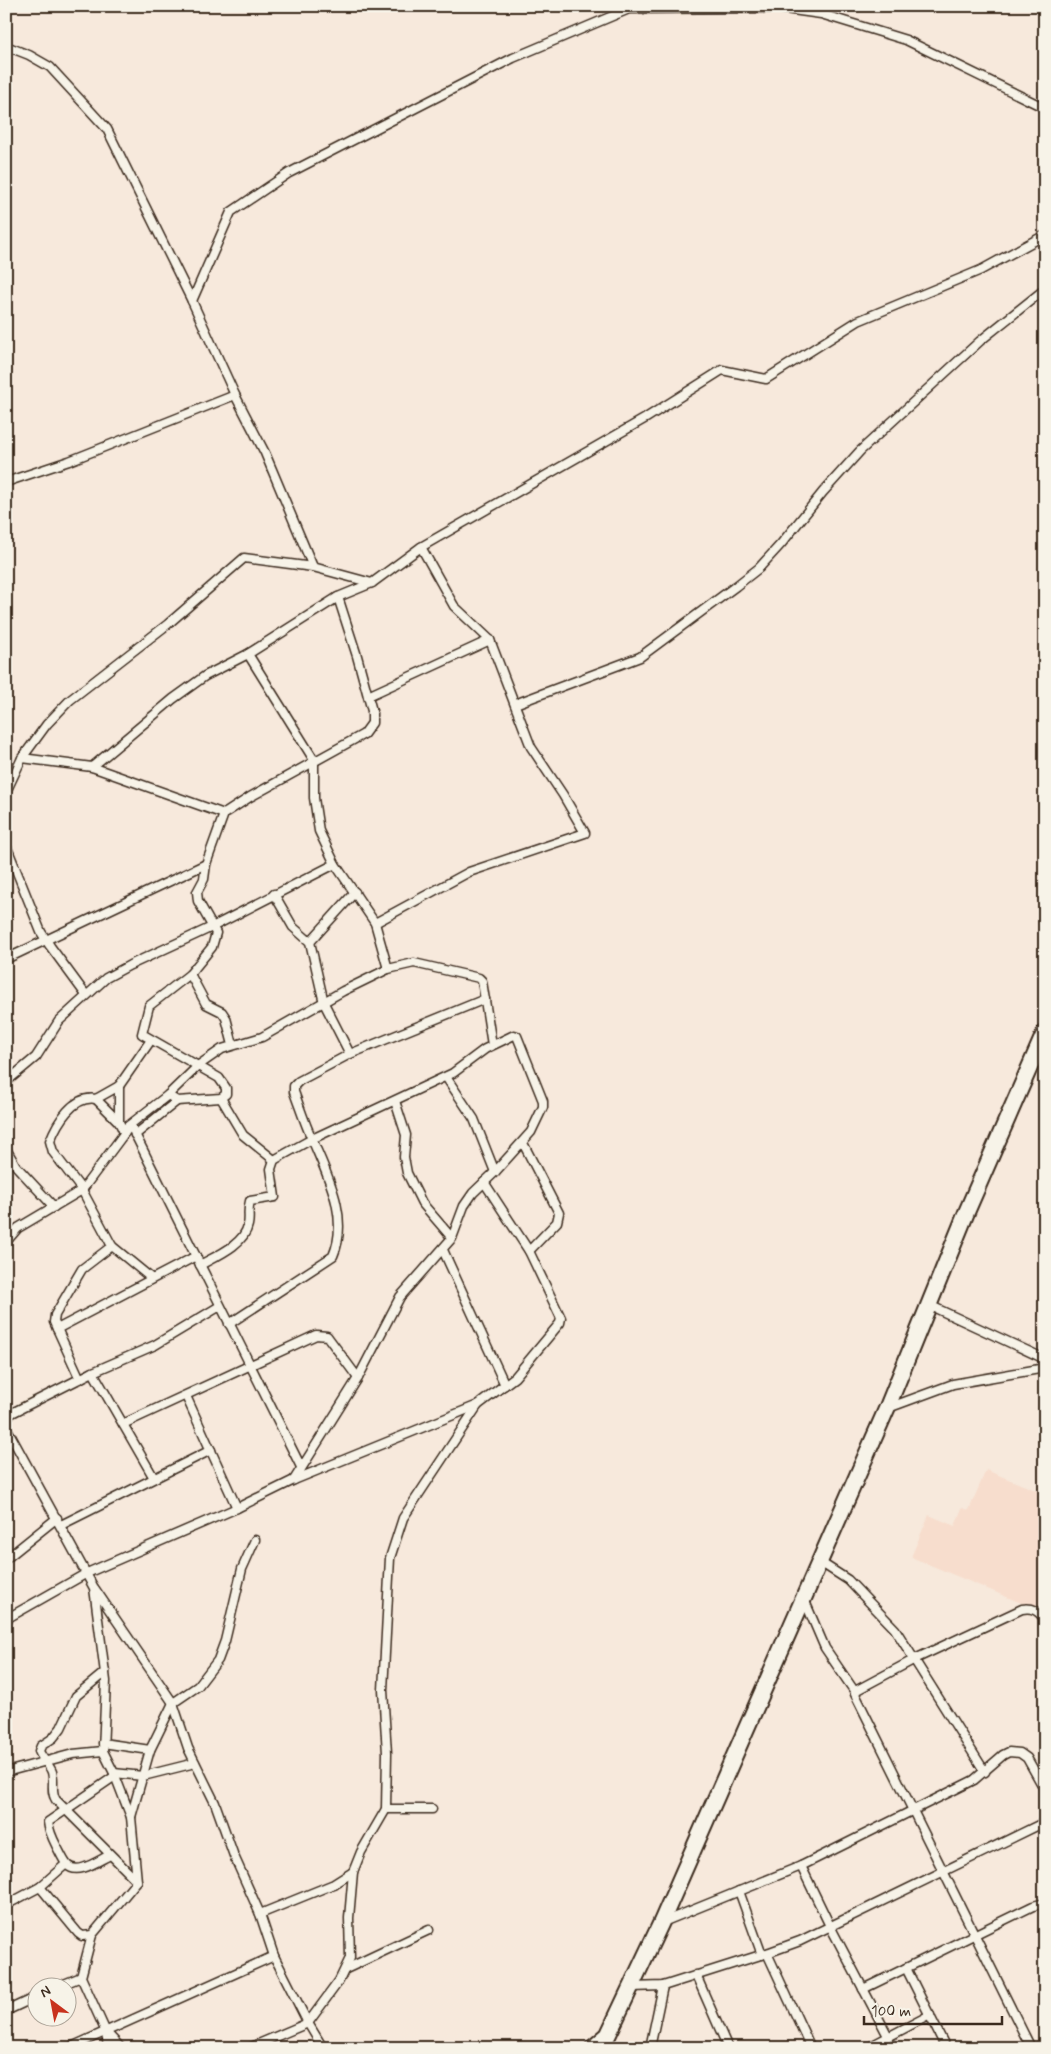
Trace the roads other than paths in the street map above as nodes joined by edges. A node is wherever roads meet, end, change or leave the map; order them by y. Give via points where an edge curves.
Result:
1 (6, 46) edge
2 (1045, 108) edge
3 (1045, 235) edge
4 (1045, 290) edge
5 (192, 301) junction
6 (235, 395) junction
7 (6, 482) edge
8 (421, 547) junction
9 (313, 567) junction
10 (372, 583) junction
11 (338, 597) junction
12 (490, 640) junction
13 (248, 654) junction
14 (368, 696) junction
15 (515, 704) junction
16 (22, 758) junction
17 (314, 760) junction
18 (92, 767) junction
19 (6, 792) edge
20 (224, 814) junction
21 (6, 844) edge
22 (206, 864) junction
23 (335, 864) junction
24 (355, 892) junction
25 (274, 894) junction
26 (375, 923) junction
27 (212, 927) junction
28 (46, 940) junction
29 (310, 942) junction
30 (6, 959) edge
31 (388, 969) junction
32 (190, 974) junction
33 (86, 995) junction
34 (485, 999) junction
35 (324, 1003) junction
36 (1045, 1032) edge
37 (152, 1040) junction
38 (233, 1045) junction
39 (492, 1045) junction
40 (350, 1054) junction
41 (199, 1065) junction
42 (446, 1077) junction
43 (6, 1082) edge
44 (119, 1086) junction
45 (168, 1095) junction
46 (221, 1098) junction
47 (96, 1100) junction
48 (177, 1100) junction
49 (395, 1101) junction
50 (119, 1122) junction
51 (131, 1126) junction
52 (123, 1130) junction
53 (135, 1135) junction
54 (312, 1139) junction
55 (523, 1143) junction
56 (6, 1149) edge
57 (274, 1160) junction
58 (495, 1172) junction
59 (484, 1182) junction
60 (82, 1190) junction
61 (54, 1208) junction
62 (452, 1238) junction
63 (6, 1242) edge
64 (112, 1246) junction
65 (443, 1250) junction
66 (529, 1251) junction
67 (196, 1256) junction
68 (200, 1265) junction
69 (151, 1278) junction
70 (929, 1305) junction
71 (220, 1306) junction
72 (229, 1324) junction
73 (57, 1328) junction
74 (1045, 1359) edge
75 (250, 1365) junction
76 (1045, 1368) edge
77 (93, 1372) junction
78 (358, 1378) junction
79 (80, 1379) junction
80 (505, 1385) junction
81 (186, 1396) junction
82 (478, 1405) junction
83 (887, 1408) junction
84 (6, 1416) edge
85 (123, 1424) junction
86 (8, 1432) edge
87 (211, 1450) junction
88 (301, 1467) junction
89 (154, 1478) junction
90 (294, 1480) junction
91 (237, 1508) junction
92 (59, 1521) junction
93 (255, 1540) dead end
94 (6, 1559) edge
95 (820, 1562) junction
96 (87, 1573) junction
97 (94, 1588) junction
98 (804, 1597) junction
99 (6, 1619) edge
100 (1045, 1620) edge
101 (915, 1659) junction
102 (105, 1672) junction
103 (856, 1692) junction
104 (173, 1704) junction
105 (103, 1747) junction
106 (150, 1750) junction
107 (44, 1762) junction
108 (196, 1763) junction
109 (6, 1772) edge
110 (985, 1772) junction
111 (115, 1775) junction
112 (143, 1776) junction
113 (1045, 1790) edge
114 (386, 1809) junction
115 (432, 1809) dead end
116 (65, 1810) junction
117 (912, 1811) junction
118 (131, 1817) junction
119 (1045, 1822) edge
120 (110, 1855) junction
121 (66, 1864) junction
122 (801, 1866) junction
123 (943, 1871) junction
124 (353, 1872) junction
125 (137, 1881) junction
126 (40, 1887) junction
127 (739, 1891) junction
128 (6, 1905) edge
129 (1044, 1906) edge
130 (260, 1914) junction
131 (661, 1923) junction
132 (830, 1926) junction
133 (430, 1930) dead end
134 (974, 1934) junction
135 (92, 1935) junction
136 (765, 1954) junction
137 (274, 1956) junction
138 (906, 1968) junction
139 (346, 1969) junction
140 (696, 1975) junction
141 (81, 1977) junction
142 (78, 1978) edge
143 (663, 1986) junction
144 (632, 1987) junction
145 (863, 1989) junction
146 (28, 2001) edge
147 (6, 2011) edge
148 (930, 2015) junction
149 (308, 2022) junction
150 (106, 2032) junction
151 (888, 2036) junction
152 (607, 2041) edge
153 (1045, 2044) edge
154 (69, 2048) edge
155 (108, 2048) edge
156 (121, 2048) edge
157 (249, 2048) edge
158 (323, 2048) edge
159 (593, 2048) edge
160 (650, 2048) edge
161 (728, 2048) edge
162 (811, 2048) edge
163 (867, 2048) edge
164 (946, 2048) edge
165 (1031, 2048) edge
166 (1037, 2048) edge

1 - 5 street via 29,54 50,67 107,129
2 - 5 street via 906,40 821,14 778,8 629,9 504,62 289,173 230,212
3 - 8 street via 981,270 858,321 766,379 722,370 646,418
4 - 15 street via 980,341 860,451 781,544 744,580 640,657
5 - 6 street
6 - 7 street
6 - 9 street via 265,453
8 - 10 street
8 - 12 street via 454,606
9 - 10 street
9 - 16 street via 244,558 168,624 70,700
10 - 11 street
11 - 13 street
11 - 14 street
12 - 14 street
12 - 15 street
13 - 17 street
13 - 18 street via 205,676 173,699
14 - 17 street via 372,723 368,730
15 - 26 street via 531,747 585,833 470,872
16 - 18 street
16 - 19 street
17 - 20 street
17 - 23 street via 316,822
18 - 20 street
20 - 22 street
21 - 28 street
22 - 27 street via 197,898
22 - 28 street
23 - 24 street
23 - 25 street
24 - 26 street
24 - 29 street
25 - 27 street
25 - 29 street via 293,927
26 - 31 street
27 - 32 street via 216,935 212,947
27 - 33 street via 130,964
28 - 30 street
28 - 33 street
29 - 35 street
31 - 34 street via 414,963 475,976 482,981
31 - 35 street
32 - 37 street via 149,1006 142,1034
32 - 38 street via 206,1004 222,1012 226,1018
33 - 43 street via 59,1021 36,1057
34 - 39 street
34 - 40 street
35 - 38 street via 262,1037
35 - 40 street
36 - 70 highway
37 - 41 street
37 - 44 street
38 - 41 street
39 - 42 street
39 - 55 street via 517,1036 542,1096 543,1107
40 - 54 street via 294,1086
41 - 45 street
41 - 46 street via 219,1078 226,1088 226,1094
42 - 49 street
42 - 58 street via 474,1119
44 - 47 street
44 - 50 street
45 - 48 street
45 - 52 street
46 - 48 street
46 - 57 street via 243,1135
47 - 50 street
47 - 60 street via 83,1099 65,1115 50,1141 53,1152
48 - 53 street
49 - 54 street
49 - 62 street via 406,1135 404,1156 407,1173 422,1203
50 - 52 street
51 - 52 street
51 - 53 street
51 - 60 street
53 - 67 street
54 - 57 street
54 - 72 street via 330,1178 338,1213 340,1232 335,1252 324,1264
55 - 58 street
55 - 66 street via 559,1213 557,1222
56 - 61 street via 16,1166
57 - 68 street via 271,1169 275,1197 250,1201 248,1224 237,1243
58 - 59 street
59 - 62 street via 464,1206
59 - 66 street
60 - 61 street
60 - 64 street
61 - 63 street via 18,1228
62 - 65 street
64 - 69 street
64 - 73 street via 82,1269 55,1316
65 - 78 street via 400,1297
65 - 80 street
66 - 80 street via 561,1318 523,1368
67 - 68 street
67 - 69 street
68 - 71 street
69 - 73 street
70 - 74 street
70 - 83 highway
71 - 72 street
71 - 77 street via 155,1345
72 - 75 street
73 - 79 street
75 - 78 street via 323,1334
75 - 81 street
75 - 88 street
76 - 83 street via 953,1384
77 - 79 street
77 - 85 street
78 - 88 street
79 - 84 street
80 - 82 street
81 - 85 street
81 - 87 street
82 - 90 street
82 - 114 street via 403,1518 390,1558 382,1690 387,1753
83 - 95 highway
85 - 89 street
86 - 92 street
87 - 89 street
87 - 91 street
88 - 90 street
89 - 92 street
90 - 91 street
91 - 96 street
92 - 94 street
92 - 96 street
93 - 104 street via 242,1568 218,1660 198,1686
95 - 98 highway
95 - 101 street via 848,1580 863,1595 895,1629
96 - 97 street
96 - 99 street
97 - 102 street
97 - 104 street
98 - 103 street via 825,1648
98 - 131 highway
100 - 101 street via 1035,1610 1022,1609
101 - 103 street
101 - 110 street
102 - 105 street
102 - 107 street via 76,1696 57,1733 39,1749
103 - 117 street via 855,1696
104 - 106 street
104 - 108 street
105 - 106 street
105 - 107 street
105 - 111 street
106 - 112 street
107 - 109 street
107 - 116 street via 52,1773 54,1796
108 - 112 street
108 - 130 street
110 - 113 street via 1003,1755 1016,1752 1028,1758
110 - 117 street
111 - 112 street
111 - 116 street
111 - 118 street
112 - 118 street
114 - 115 street
114 - 124 street
116 - 120 street
116 - 121 street via 48,1822 49,1832
117 - 122 street
117 - 123 street
118 - 125 street
119 - 123 street
120 - 121 street via 78,1869
120 - 125 street
121 - 126 street
122 - 127 street
122 - 132 street
123 - 132 street
123 - 134 street
124 - 130 street via 334,1884
124 - 139 street via 349,1924 351,1946
125 - 135 street
126 - 128 street
126 - 135 street via 78,1934
127 - 131 street
127 - 136 street
129 - 134 street via 1033,1906
130 - 137 street
131 - 144 highway
132 - 136 street
132 - 145 street
133 - 139 street
134 - 138 street
134 - 165 street
135 - 141 street
136 - 140 street
136 - 162 street
137 - 149 street
137 - 150 street
138 - 145 street
138 - 148 street
139 - 149 street
140 - 143 street
140 - 161 street
141 - 142 street
141 - 150 street
143 - 144 street
143 - 160 street
144 - 152 highway
145 - 151 street
146 - 147 street
148 - 151 street
148 - 164 street
149 - 157 street
149 - 158 street
150 - 154 street
150 - 155 street
150 - 156 street
151 - 163 street
152 - 159 highway
153 - 166 street

